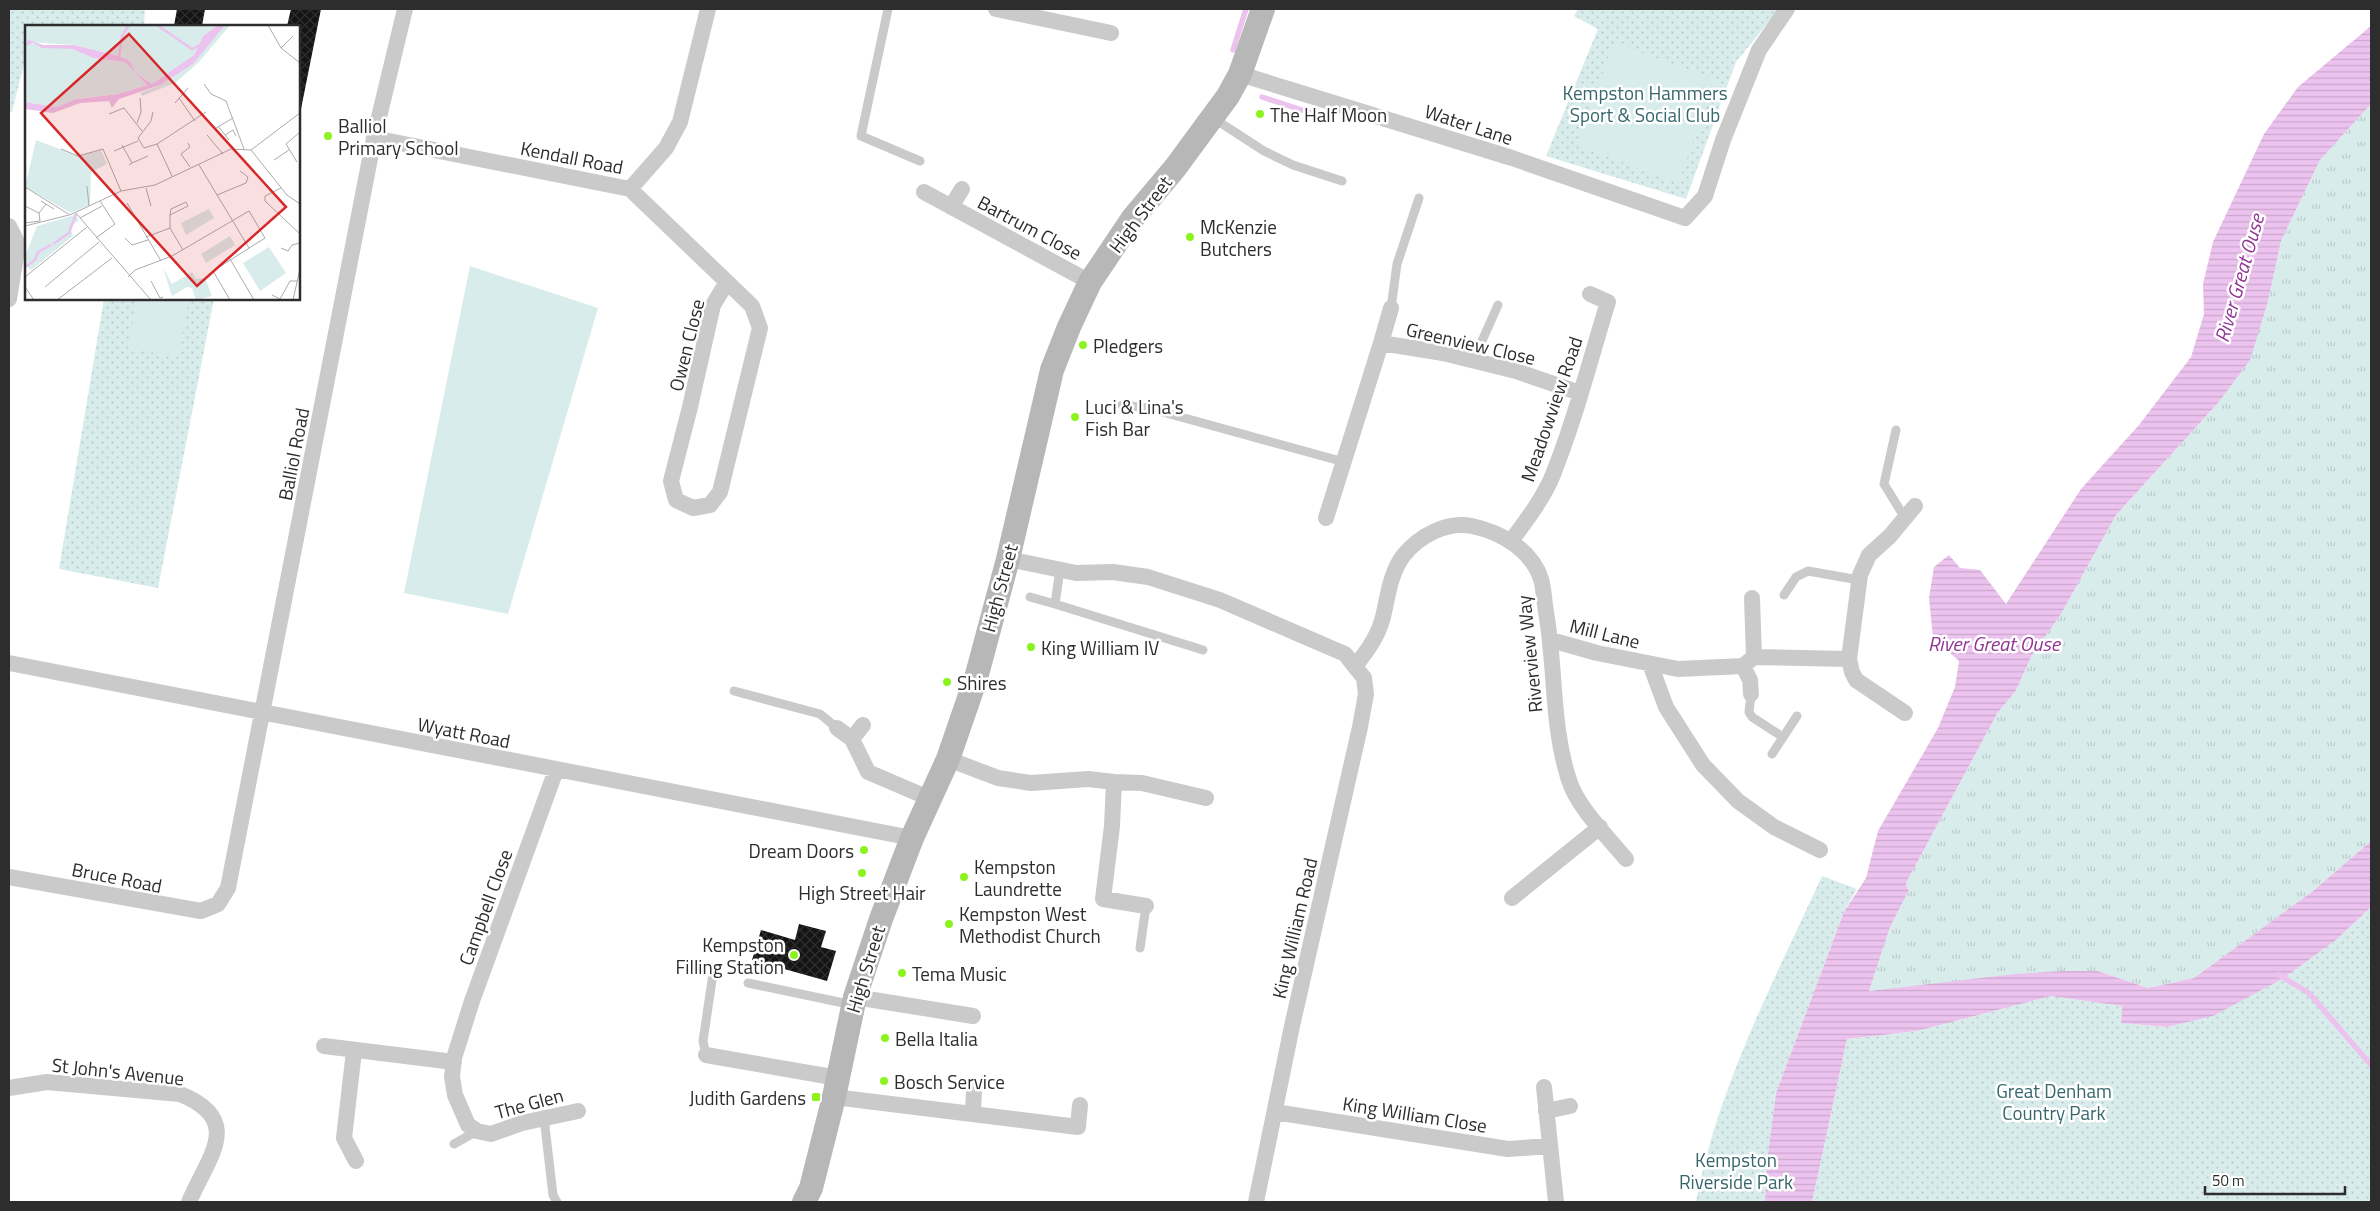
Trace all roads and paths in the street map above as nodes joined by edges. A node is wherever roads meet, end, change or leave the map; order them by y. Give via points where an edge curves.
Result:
1 (405, 9) edge
2 (708, 9) edge
3 (888, 9) edge
4 (996, 9) edge
5 (1263, 9) edge
6 (1787, 9) edge
7 (1111, 33) dead end
8 (1240, 74) junction
9 (1212, 118) junction
10 (374, 138) junction
11 (920, 161) dead end
12 (1342, 180) dead end
13 (630, 189) junction
14 (962, 189) dead end
15 (924, 192) dead end
16 (1419, 198) dead end
17 (951, 207) junction
18 (10, 229) edge
19 (727, 282) junction
20 (1090, 282) junction
21 (1590, 294) dead end
22 (9, 299) edge
23 (1498, 305) dead end
24 (1391, 308) joint
25 (1381, 343) junction
26 (1473, 360) junction
27 (1580, 393) junction
28 (1122, 405) dead end
29 (1896, 430) dead end
30 (1344, 462) junction
31 (1910, 512) joint
32 (1326, 518) dead end
33 (1511, 542) junction
34 (1008, 559) junction
35 (1060, 569) junction
36 (1860, 580) junction
37 (1784, 595) dead end
38 (1030, 597) dead end
39 (1752, 598) dead end
40 (1055, 604) junction
41 (1551, 640) junction
42 (1204, 650) dead end
43 (1849, 659) junction
44 (1749, 661) junction
45 (9, 663) edge
46 (1650, 664) junction
47 (1356, 665) junction
48 (734, 691) dead end
49 (1751, 694) joint
50 (263, 713) junction
51 (1905, 713) dead end
52 (1797, 716) dead end
53 (863, 724) dead end
54 (837, 728) joint
55 (1783, 737) junction
56 (852, 739) junction
57 (1772, 754) dead end
58 (948, 760) junction
59 (556, 770) junction
60 (1114, 782) junction
61 (1206, 798) dead end
62 (931, 799) junction
63 (1600, 827) junction
64 (912, 838) junction
65 (1820, 850) dead end
66 (1626, 859) dead end
67 (9, 877) edge
68 (1512, 898) dead end
69 (218, 904) joint
70 (1146, 906) joint
71 (1140, 948) dead end
72 (714, 967) dead end
73 (748, 983) dead end
74 (854, 1001) junction
75 (973, 1016) dead end
76 (324, 1046) dead end
77 (354, 1051) junction
78 (706, 1055) joint
79 (454, 1060) junction
80 (1544, 1087) dead end
81 (9, 1088) edge
82 (836, 1088) junction
83 (974, 1090) dead end
84 (1080, 1105) dead end
85 (1570, 1106) dead end
86 (578, 1111) dead end
87 (1546, 1111) junction
88 (1275, 1112) junction
89 (973, 1113) junction
90 (544, 1118) junction
91 (477, 1132) junction
92 (454, 1144) dead end
93 (1550, 1146) junction
94 (356, 1161) dead end
95 (189, 1202) edge
96 (557, 1202) edge
97 (804, 1202) edge
98 (1256, 1202) edge
99 (1556, 1202) edge

1 - 10 street, Balliol Road
2 - 13 street via 680,122 666,148
3 - 11 lane via 861,136
4 - 7 street
5 - 8 main road, High Street
6 - 8 street, Water Lane via 1759,50 1723,140 1705,196 1685,218 1484,149
8 - 9 main road, High Street
9 - 12 lane via 1293,165
9 - 20 main road, High Street via 1133,218
10 - 13 street, Kendall Road
10 - 50 street, Balliol Road
13 - 19 street, Kendall Road
14 - 17 street, Bartrum Close
15 - 17 street, Bartrum Close
16 - 24 lane via 1397,264
17 - 20 street, Bartrum Close
18 - 22 street via 18,244
19 - 19 street, Owen Close via 752,306 760,328 720,492 710,506 694,508 676,500 671,481 713,305
20 - 34 main road, High Street via 1052,370
21 - 27 street, Meadowview Road via 1608,302
23 - 26 lane
24 - 25 street, Greenview Close
25 - 26 street, Greenview Close
25 - 30 street, Greenview Close
26 - 27 street, Greenview Close
27 - 33 street, Meadowview Road via 1552,478
28 - 30 lane via 1148,408
29 - 31 lane via 1884,484
30 - 32 street, Greenview Close
31 - 36 street via 1869,555
33 - 41 street, Riverview Way via 1529,558 1540,578
33 - 47 street, Riverview Way via 1487,529 1463,524 1440,528 1420,540 1403,556 1389,584 1383,618 1373,644
34 - 35 street
34 - 58 main road, High Street via 976,678
35 - 40 lane
35 - 47 street via 1148,577 1220,600 1345,654
36 - 37 lane via 1808,571 1796,578
36 - 43 street
38 - 40 lane
39 - 44 street
40 - 42 lane
41 - 46 street, Mill Lane
41 - 63 street, Riverview Way via 1559,746 1570,783
43 - 44 street, Mill Lane
43 - 51 street via 1856,680
44 - 46 street, Mill Lane via 1678,668
44 - 49 street
45 - 50 street, Wyatt Road
46 - 65 street via 1666,707 1703,765 1745,806 1774,827
47 - 88 street, King William Road via 1364,678 1366,694
48 - 54 lane via 820,714
49 - 55 lane via 1749,712 1752,718
50 - 59 street, Wyatt Road
50 - 69 street, Balliol Road via 228,888
52 - 55 lane
53 - 56 street
54 - 56 street
55 - 57 lane
56 - 62 street via 868,772
58 - 60 street via 998,778 1031,783 1088,779
58 - 62 main road, High Street
59 - 64 street, Wyatt Road
59 - 79 street, Campbell Close via 472,1001
60 - 61 street via 1142,783
60 - 70 street via 1104,899
62 - 64 main road, High Street
63 - 66 street, Riverview Way
63 - 68 street
64 - 74 main road, High Street
67 - 69 street, Bruce Road via 183,910 201,912
70 - 71 lane
72 - 78 lane via 703,1042
73 - 74 lane
74 - 75 street
74 - 82 main road, High Street
76 - 77 street
77 - 79 street
77 - 94 street via 344,1138
78 - 82 street via 756,1065
79 - 91 street, The Glen via 454,1095 468,1125
80 - 87 street
81 - 95 street, St John's Avenue via 46,1082 180,1094 199,1102 212,1115 218,1131 215,1148
82 - 89 street
82 - 97 main road, High Street via 812,1188
83 - 89 street
84 - 89 street via 1078,1127
85 - 87 street
86 - 90 street, The Glen
87 - 93 street
88 - 93 street, King William Close via 1508,1149
88 - 98 street, King William Road
90 - 91 street, The Glen via 491,1134
90 - 96 lane via 553,1194
91 - 92 lane
93 - 99 street

